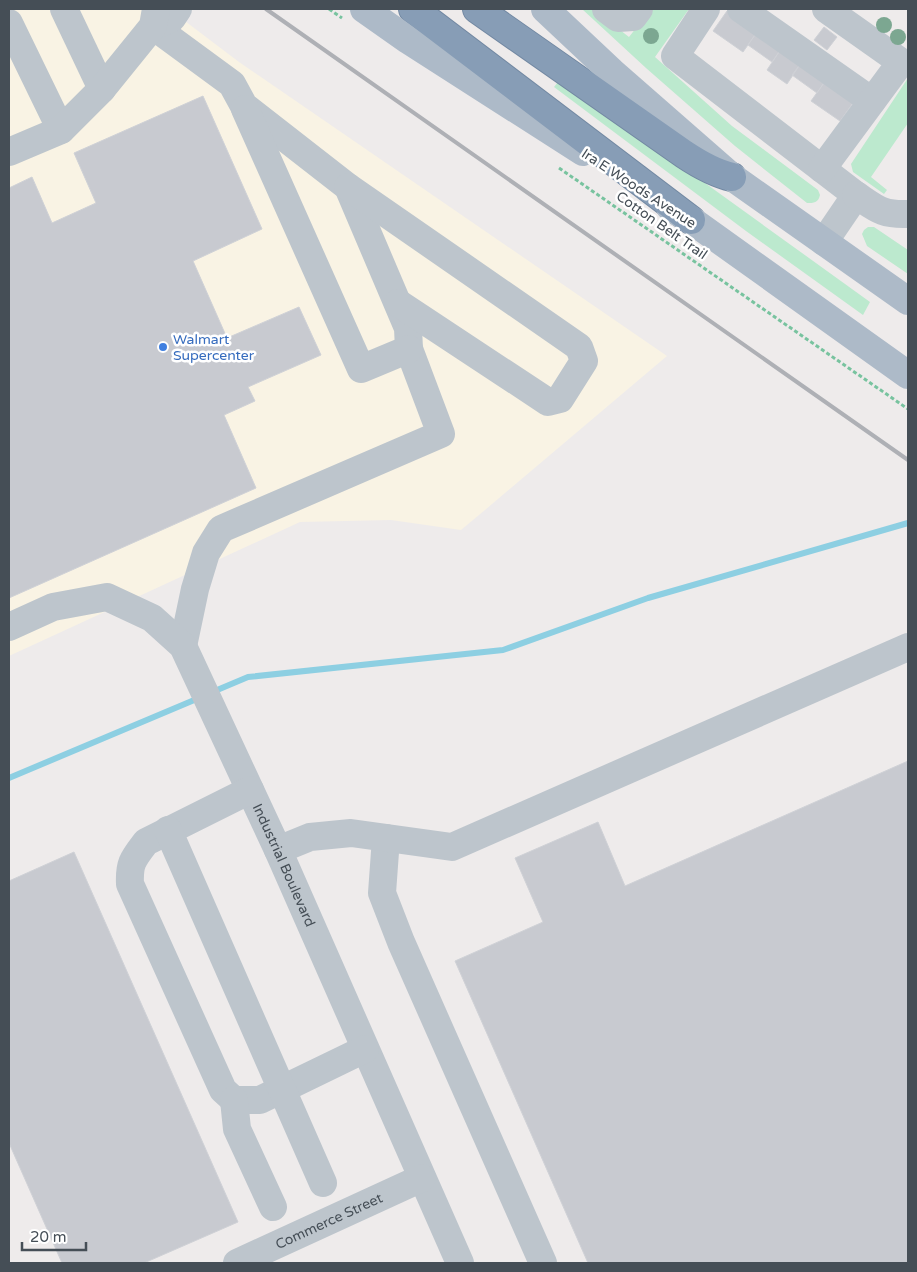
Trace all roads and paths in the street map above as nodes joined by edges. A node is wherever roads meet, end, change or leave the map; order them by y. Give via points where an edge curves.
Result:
1 (64, 9) edge
2 (178, 9) edge
3 (328, 9) edge
4 (413, 9) edge
5 (477, 9) edge
6 (545, 9) edge
7 (606, 9) edge
8 (639, 9) edge
9 (706, 9) edge
10 (741, 9) edge
11 (826, 9) edge
12 (354, 14) edge
13 (155, 17) edge
14 (9, 23) edge
15 (102, 88) junction
16 (872, 101) junction
17 (244, 106) junction
18 (60, 130) junction
19 (9, 152) edge
20 (558, 167) dead end
21 (822, 169) junction
22 (732, 177) junction
23 (348, 187) junction
24 (856, 195) junction
25 (908, 214) edge
26 (691, 220) junction
27 (824, 242) junction
28 (908, 301) edge
29 (398, 303) junction
30 (409, 349) junction
31 (908, 375) edge
32 (908, 408) edge
33 (9, 627) edge
34 (183, 646) junction
35 (908, 647) edge
36 (250, 790) junction
37 (168, 830) junction
38 (386, 838) junction
39 (278, 850) junction
40 (365, 1049) junction
41 (282, 1089) junction
42 (234, 1100) junction
43 (422, 1178) junction
44 (323, 1182) dead end
45 (273, 1207) dead end
46 (236, 1263) edge
47 (460, 1263) edge
48 (543, 1263) edge

1 - 15 street
2 - 13 street via 172,18
3 - 12 path
4 - 26 highway
5 - 22 highway via 684,154 712,171
6 - 22 main road
7 - 8 street via 618,18 633,17
9 - 21 street via 675,56
10 - 16 street
11 - 16 street via 901,62
12 - 26 main road, Ira E Woods Avenue via 408,40
13 - 15 street
13 - 17 street via 232,84
14 - 18 street
15 - 18 street
16 - 21 street
17 - 23 street
17 - 30 street via 361,369
18 - 19 street
20 - 32 path, Cotton Belt Trail
21 - 24 street
22 - 27 main road
23 - 29 street
23 - 29 street via 579,348 584,361 560,399 548,402
24 - 25 street via 880,211
24 - 27 street
26 - 31 main road, Ira E Woods Avenue
27 - 28 main road
29 - 30 street via 408,328
30 - 34 street via 442,434 221,529 206,553
33 - 34 street, Industrial Boulevard via 53,607 107,598 152,618
34 - 36 street, Industrial Boulevard
35 - 38 street via 452,847
36 - 37 street
36 - 39 street, Industrial Boulevard
37 - 41 street
37 - 42 street via 146,842 136,856 130,869 130,884 223,1090
38 - 39 street via 352,833 310,837
38 - 48 street via 382,893
39 - 40 street, Industrial Boulevard
40 - 41 street
40 - 43 street, Industrial Boulevard
41 - 42 street via 260,1100
41 - 44 street
42 - 45 street via 237,1129
43 - 46 street, Commerce Street
43 - 47 street, Industrial Boulevard

